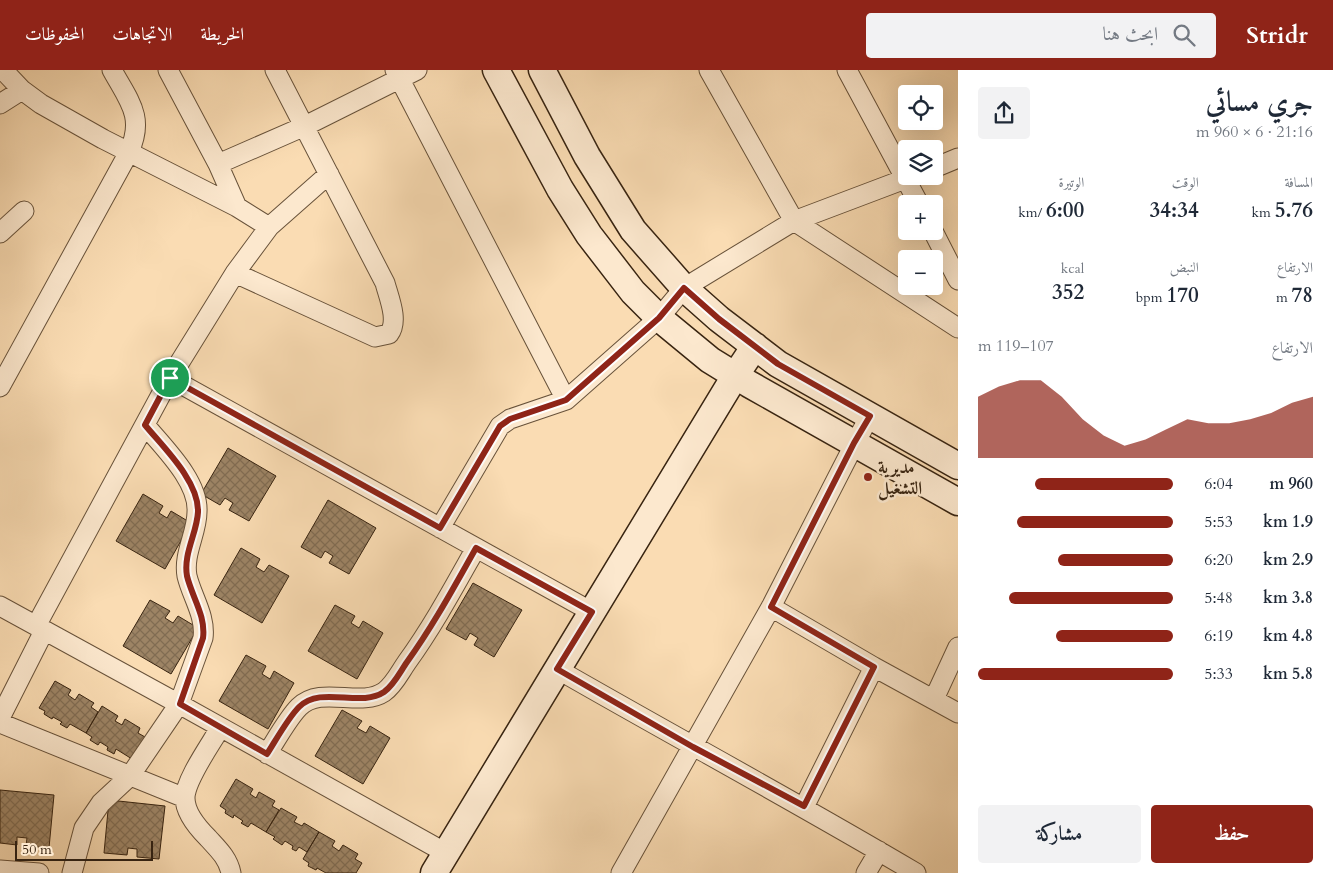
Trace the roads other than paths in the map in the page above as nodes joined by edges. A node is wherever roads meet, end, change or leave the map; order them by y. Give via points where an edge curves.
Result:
1 (3, 70) edge
2 (112, 70) edge
3 (168, 70) edge
4 (275, 70) edge
5 (416, 70) edge
6 (496, 70) edge
7 (542, 70) edge
8 (709, 70) edge
9 (847, 70) edge
10 (397, 74) edge
11 (22, 90) junction
12 (0, 104) edge
13 (305, 126) junction
14 (130, 152) junction
15 (898, 157) edge
16 (958, 158) edge
17 (218, 164) junction
18 (943, 164) edge
19 (329, 174) junction
20 (898, 182) edge
21 (237, 206) junction
22 (24, 211) dead end
23 (794, 221) junction
24 (269, 227) junction
25 (0, 233) edge
26 (938, 240) edge
27 (235, 273) junction
28 (958, 280) edge
29 (684, 288) junction
30 (659, 318) junction
31 (958, 328) edge
32 (755, 346) junction
33 (735, 376) junction
34 (170, 378) junction
35 (0, 387) edge
36 (566, 400) junction
37 (870, 416) junction
38 (145, 425) junction
39 (854, 443) junction
40 (956, 462) edge
41 (958, 502) edge
42 (440, 528) junction
43 (476, 548) junction
44 (0, 606) edge
45 (771, 607) junction
46 (592, 612) junction
47 (40, 628) junction
48 (958, 647) edge
49 (874, 667) junction
50 (557, 669) junction
51 (934, 699) junction
52 (180, 704) junction
53 (958, 713) edge
54 (0, 718) edge
55 (0, 723) edge
56 (220, 728) junction
57 (693, 747) junction
58 (267, 754) junction
59 (130, 776) junction
60 (185, 798) junction
61 (804, 806) junction
62 (879, 851) junction
63 (440, 863) edge
64 (0, 870) edge
65 (39, 873) edge
66 (72, 873) edge
67 (231, 873) edge
68 (621, 873) edge
69 (866, 873) edge
70 (916, 873) edge

1 - 11 street
2 - 14 street via 135,115 137,129
3 - 17 street
4 - 13 street
5 - 10 street
6 - 30 main road via 560,189 589,235 633,292
7 - 29 main road via 587,156 633,230
8 - 23 street
9 - 15 street
10 - 13 street
10 - 36 street
11 - 12 street
11 - 14 street via 41,104
13 - 17 street
13 - 19 street
14 - 21 street
14 - 35 street
16 - 18 street
17 - 21 street
19 - 24 street
19 - 27 street via 385,282 393,320 389,334 375,337
20 - 23 street
21 - 24 street
22 - 25 street
23 - 29 street
23 - 31 street
24 - 27 street
26 - 28 street
27 - 34 street
29 - 30 street
29 - 32 main road
30 - 33 main road
30 - 36 street
32 - 33 main road
32 - 37 main road via 778,364
33 - 39 main road
33 - 46 main road
34 - 38 street
34 - 42 street
36 - 42 street via 510,419 500,426
37 - 39 street
37 - 40 main road
38 - 47 street
38 - 52 street via 190,483 198,511 187,558 187,575 204,628
39 - 41 main road
39 - 45 street
42 - 43 street
43 - 46 street
43 - 58 street via 428,632 384,692 373,697 308,700 299,707
44 - 47 street
45 - 49 street
45 - 57 street
46 - 50 main road
47 - 52 street
47 - 54 street
48 - 51 street
49 - 51 street
49 - 61 street
50 - 57 street
50 - 63 main road
51 - 53 street
52 - 56 street
52 - 59 street
55 - 59 street
56 - 58 street
56 - 60 street via 190,781
57 - 61 street
57 - 68 street
58 - 63 street
59 - 60 street
59 - 66 street via 101,803 84,828
60 - 67 street via 189,813 200,831 225,856
61 - 62 street
62 - 69 street
62 - 70 street
64 - 65 street

